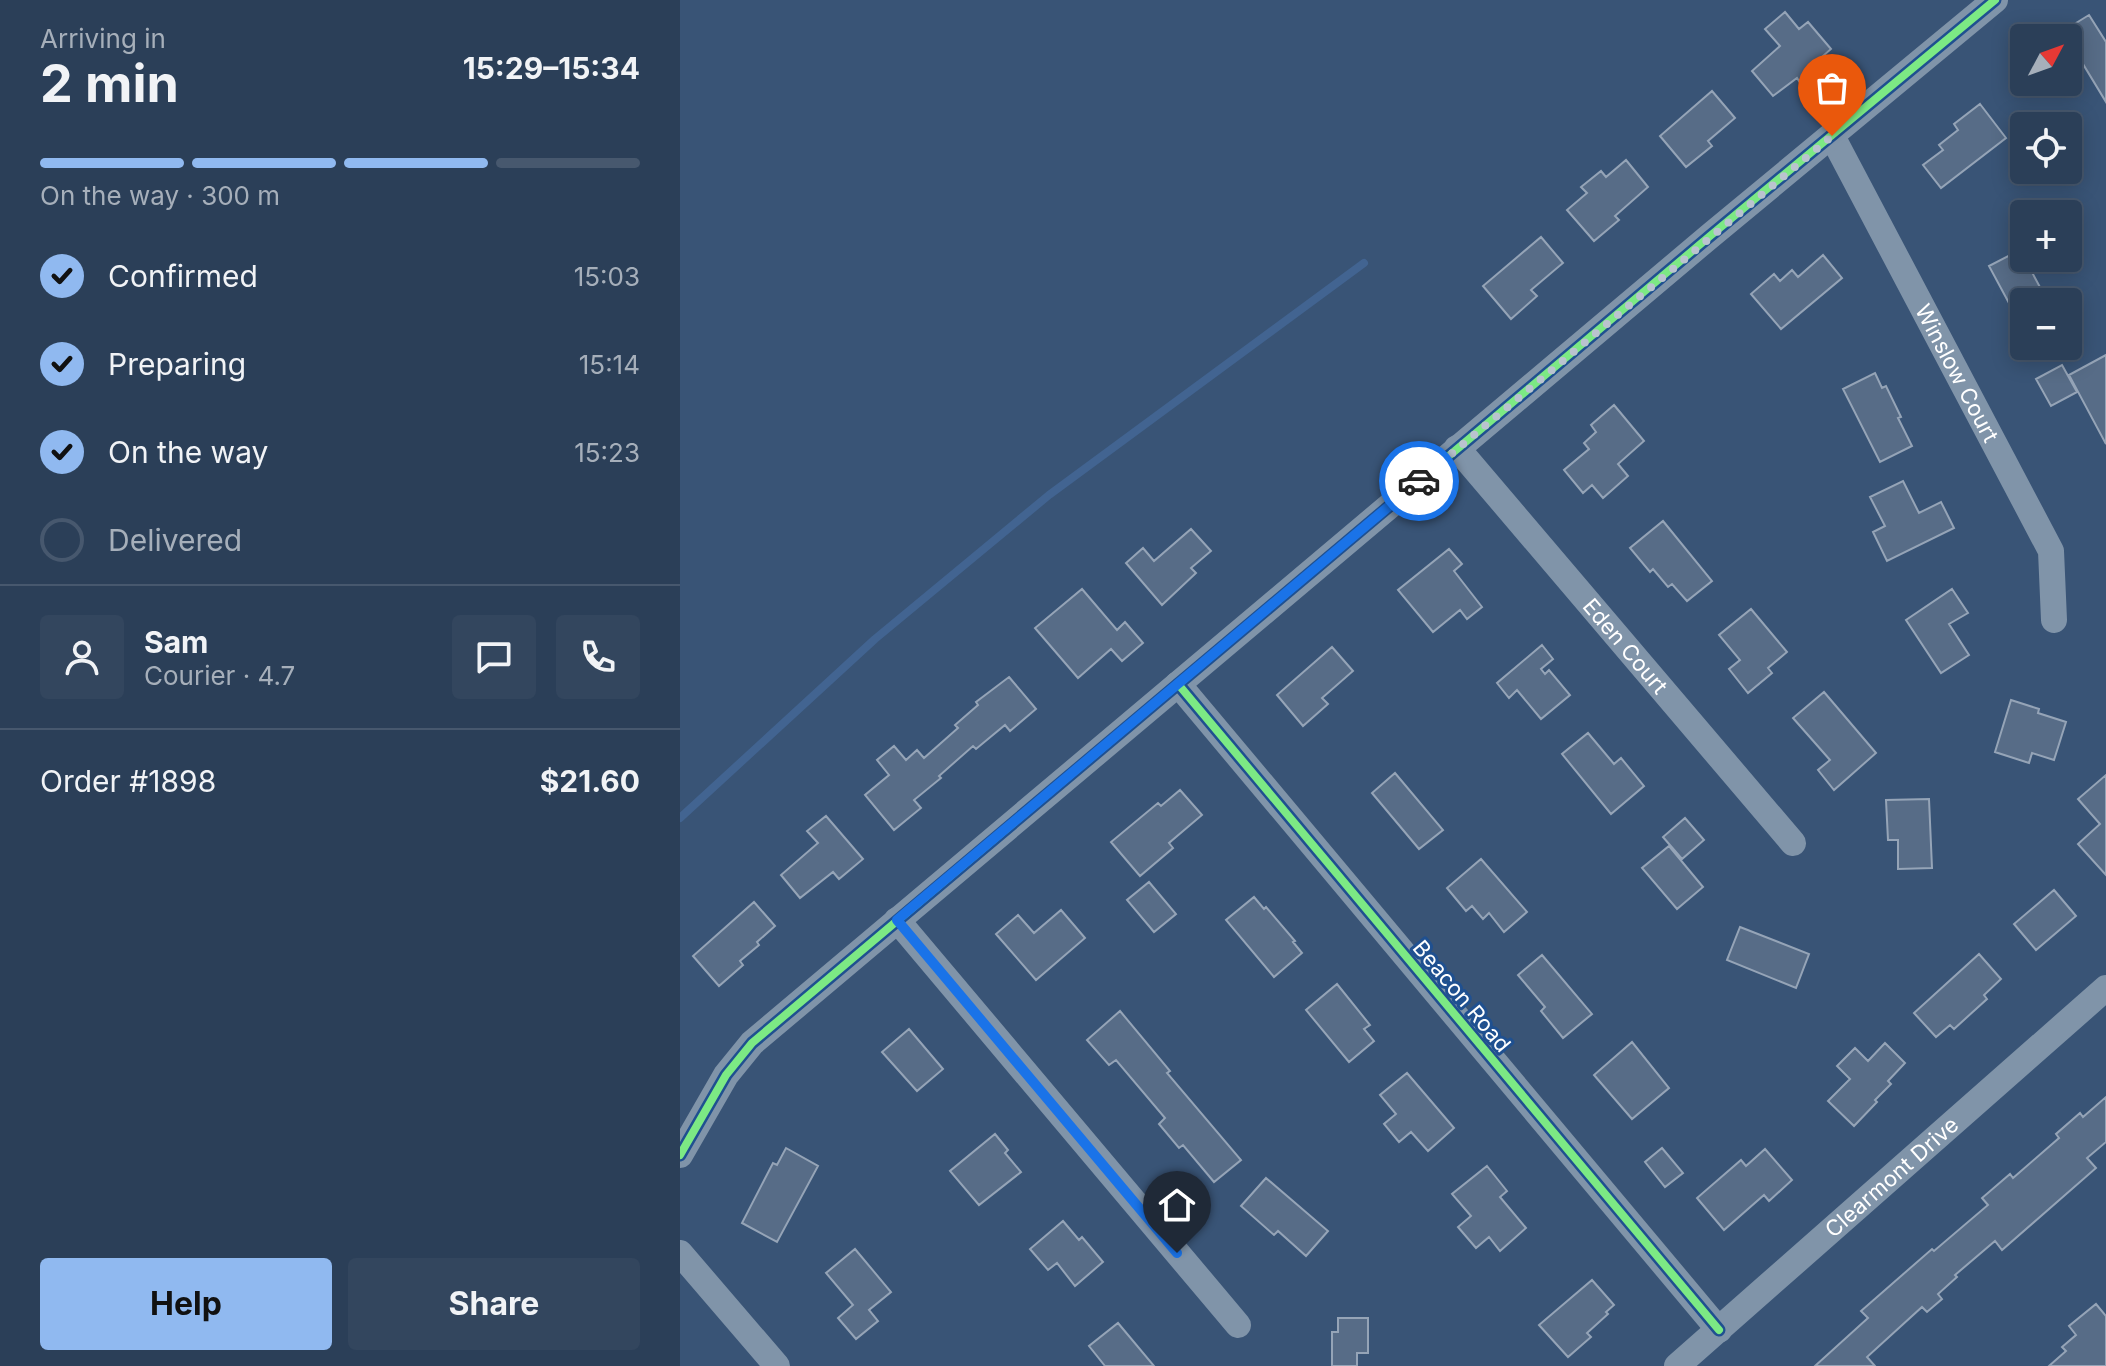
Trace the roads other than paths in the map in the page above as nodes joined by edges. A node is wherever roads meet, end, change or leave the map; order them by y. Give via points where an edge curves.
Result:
1 (1995, 0) edge
2 (1832, 136) junction
3 (1457, 448) junction
4 (2054, 620) dead end
5 (1178, 684) junction
6 (1793, 843) dead end
7 (897, 920) junction
8 (2106, 988) edge
9 (680, 1155) edge
10 (680, 1253) edge
11 (1238, 1325) dead end
12 (1719, 1330) junction
13 (777, 1366) edge
14 (1677, 1366) edge

1 - 2 street
2 - 3 street
2 - 4 street, Winslow Court via 2051,551
3 - 5 street
3 - 6 street, Eden Court
5 - 7 street
5 - 12 street, Beacon Road
7 - 9 street via 752,1043 726,1075
7 - 11 street
8 - 12 street, Clearmont Drive
10 - 13 street
12 - 14 street, Clearmont Drive

